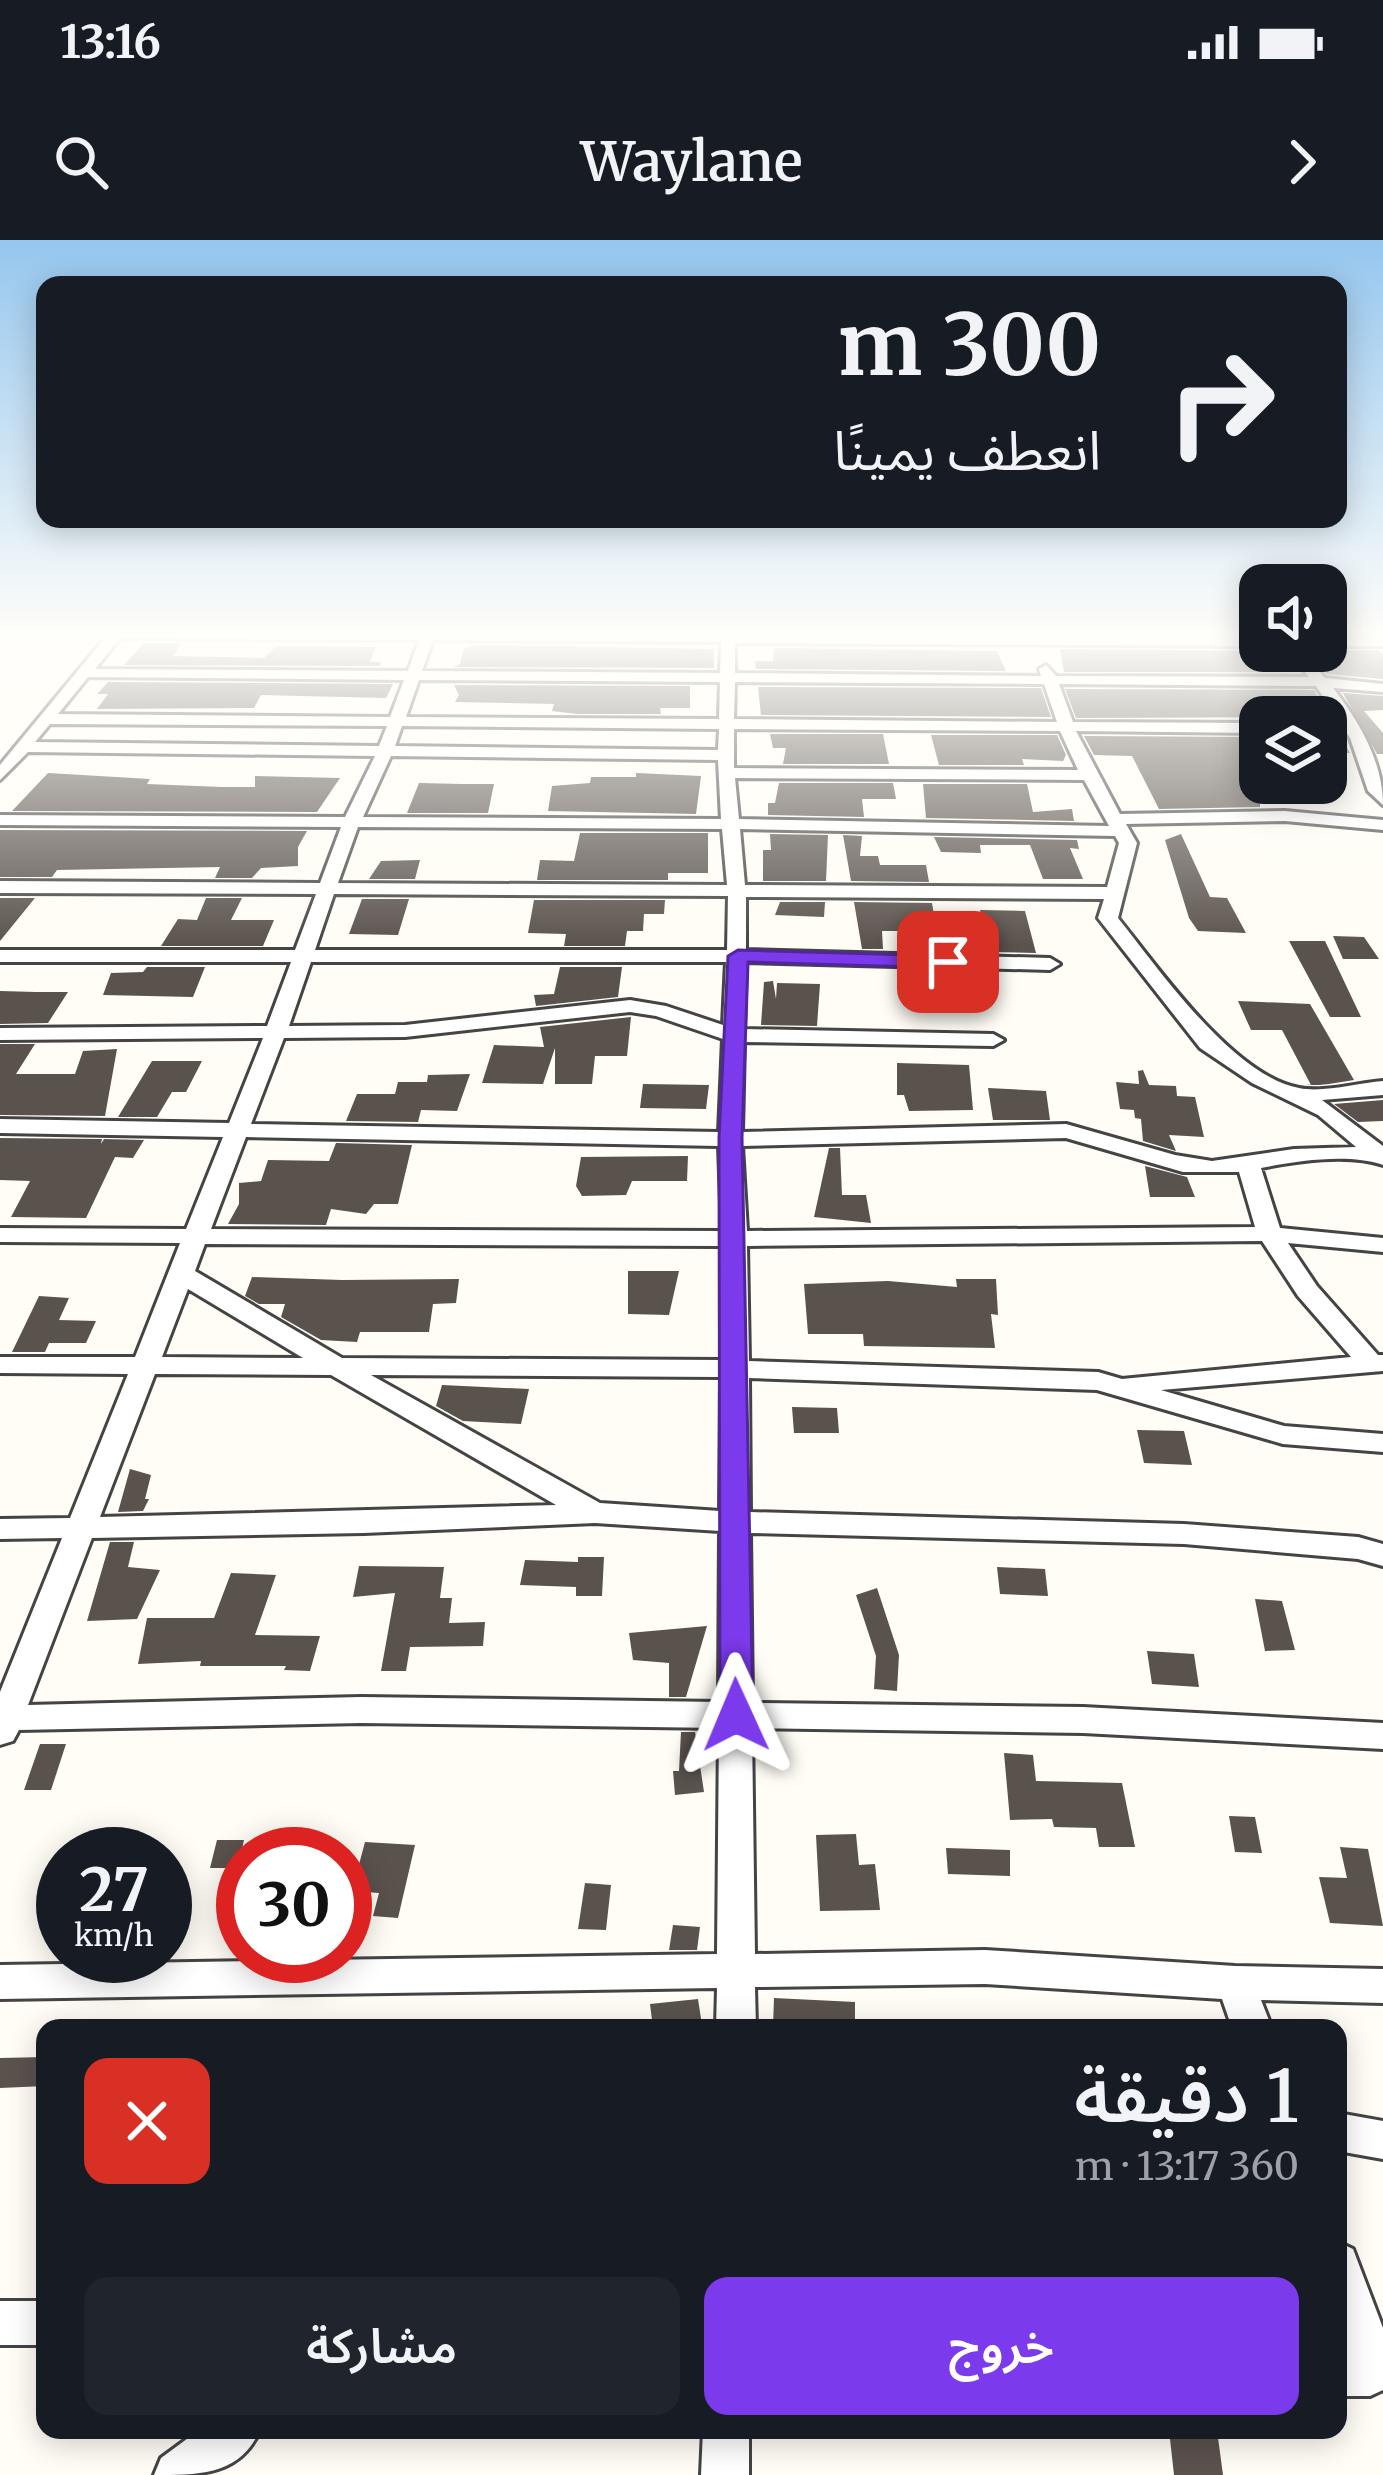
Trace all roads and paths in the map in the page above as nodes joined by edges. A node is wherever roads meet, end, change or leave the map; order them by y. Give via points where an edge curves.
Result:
1 (31, 737) edge
2 (391, 737) edge
3 (727, 737) edge
4 (1073, 737) edge
5 (1357, 737) edge
6 (22, 747) junction
7 (385, 752) junction
8 (726, 764) junction
9 (0, 775) edge
10 (1089, 775) junction
11 (1382, 799) edge
12 (0, 820) edge
13 (730, 824) junction
14 (350, 825) junction
15 (1118, 825) junction
16 (1383, 825) edge
17 (0, 887) edge
18 (734, 888) junction
19 (325, 891) junction
20 (1111, 893) junction
21 (0, 956) edge
22 (738, 956) junction
23 (301, 958) junction
24 (1050, 964) dead end
25 (0, 1034) edge
26 (275, 1034) junction
27 (731, 1035) junction
28 (994, 1040) dead end
29 (1383, 1088) edge
30 (1299, 1095) junction
31 (0, 1126) edge
32 (235, 1129) junction
33 (730, 1138) junction
34 (1380, 1156) edge
35 (1249, 1168) junction
36 (1270, 1234) junction
37 (0, 1235) edge
38 (191, 1239) junction
39 (735, 1239) junction
40 (1383, 1245) edge
41 (179, 1273) junction
42 (1377, 1363) edge
43 (0, 1365) edge
44 (145, 1368) junction
45 (344, 1368) junction
46 (735, 1369) junction
47 (1123, 1385) junction
48 (1383, 1443) edge
49 (595, 1513) junction
50 (733, 1522) junction
51 (0, 1529) edge
52 (76, 1531) junction
53 (1383, 1555) edge
54 (736, 1715) junction
55 (2, 1724) edge
56 (1383, 1736) edge
57 (738, 1967) junction
58 (0, 1982) edge
59 (1234, 1983) junction
60 (1383, 1986) edge
61 (736, 2019) edge
62 (1248, 2019) edge
63 (1347, 2134) edge
64 (1383, 2140) edge
65 (1347, 2289) edge
66 (36, 2323) edge
67 (0, 2324) edge
68 (1364, 2374) edge
69 (225, 2439) edge
70 (726, 2439) edge
71 (178, 2475) edge
72 (725, 2475) edge

1 - 6 street
2 - 7 street
3 - 8 street
4 - 10 street
5 - 11 street via 1364,771
6 - 7 street
6 - 9 street
7 - 8 street
7 - 14 street
8 - 10 street
8 - 13 street
10 - 15 street
12 - 14 street
13 - 14 street
13 - 15 street
13 - 18 street
14 - 19 street
15 - 16 street via 1285,816
15 - 20 street via 1128,843
17 - 19 street
18 - 19 street
18 - 20 street
18 - 22 street
19 - 23 street
20 - 30 street via 1108,918 1208,1043
21 - 23 street
22 - 23 street
22 - 24 street
22 - 27 street
23 - 26 street
25 - 26 street
26 - 27 street via 444,1028 630,1006
26 - 32 street
27 - 28 street
27 - 33 street
29 - 30 street
30 - 34 street
31 - 32 street
32 - 33 street
32 - 38 street
33 - 35 street via 1066,1131 1172,1162
33 - 39 street
34 - 35 street via 1283,1157
35 - 36 street
36 - 39 street
36 - 40 street
36 - 42 street via 1307,1291
37 - 38 street
38 - 39 street
38 - 41 street
39 - 46 street
41 - 44 street
41 - 45 street
42 - 47 street
43 - 44 street
44 - 45 street
44 - 52 street
45 - 46 street
45 - 49 street
46 - 47 street
46 - 50 street
47 - 48 street via 1283,1435
49 - 50 street
49 - 52 street
50 - 53 street via 1184,1534
50 - 54 street
51 - 52 street
52 - 55 street
54 - 55 street via 361,1710
54 - 56 street via 1083,1720
54 - 57 street
57 - 58 street
57 - 59 street via 985,1967
57 - 61 street
59 - 60 street
59 - 62 street
63 - 64 street
65 - 68 street via 1363,2333
66 - 67 street
69 - 71 street
70 - 72 street

